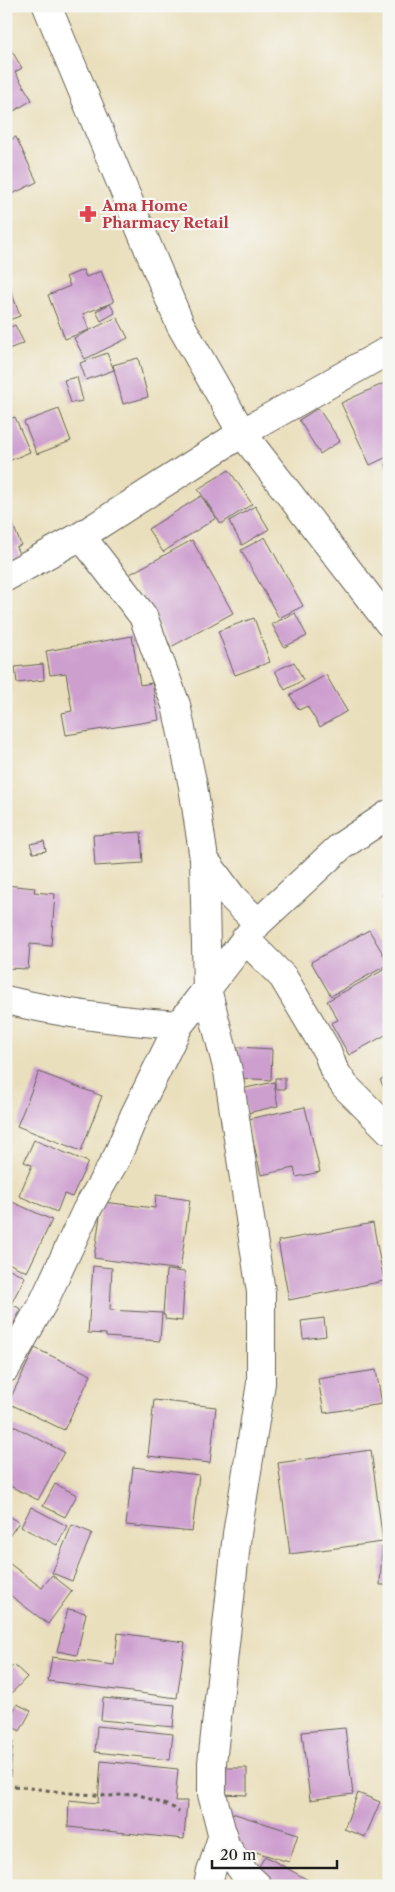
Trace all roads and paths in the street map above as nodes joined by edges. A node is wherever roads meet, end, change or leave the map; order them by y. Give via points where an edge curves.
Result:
1 (47, 6) edge
2 (389, 350) edge
3 (242, 433) junction
4 (81, 536) junction
5 (6, 577) edge
6 (389, 623) edge
7 (389, 814) edge
8 (204, 859) junction
9 (252, 931) junction
10 (208, 989) junction
11 (6, 1000) edge
12 (178, 1025) junction
13 (389, 1130) edge
14 (6, 1368) edge
15 (6, 1785) edge
16 (180, 1813) dead end
17 (223, 1834) junction
18 (208, 1886) edge
19 (258, 1886) edge

1 - 3 street via 180,324
2 - 3 street
3 - 4 street
3 - 6 street
4 - 5 street
4 - 8 street via 143,616 176,705
7 - 9 street via 340,847
8 - 9 street via 232,896
8 - 10 street
9 - 10 street
9 - 13 street via 345,1086
10 - 12 street
10 - 17 street via 228,1071 261,1292 261,1383 237,1534 212,1764 212,1794
11 - 12 street via 46,1009
12 - 14 street via 116,1158 86,1211 44,1301
15 - 16 path via 108,1796 136,1794
17 - 18 street
17 - 19 street via 225,1845 245,1874

